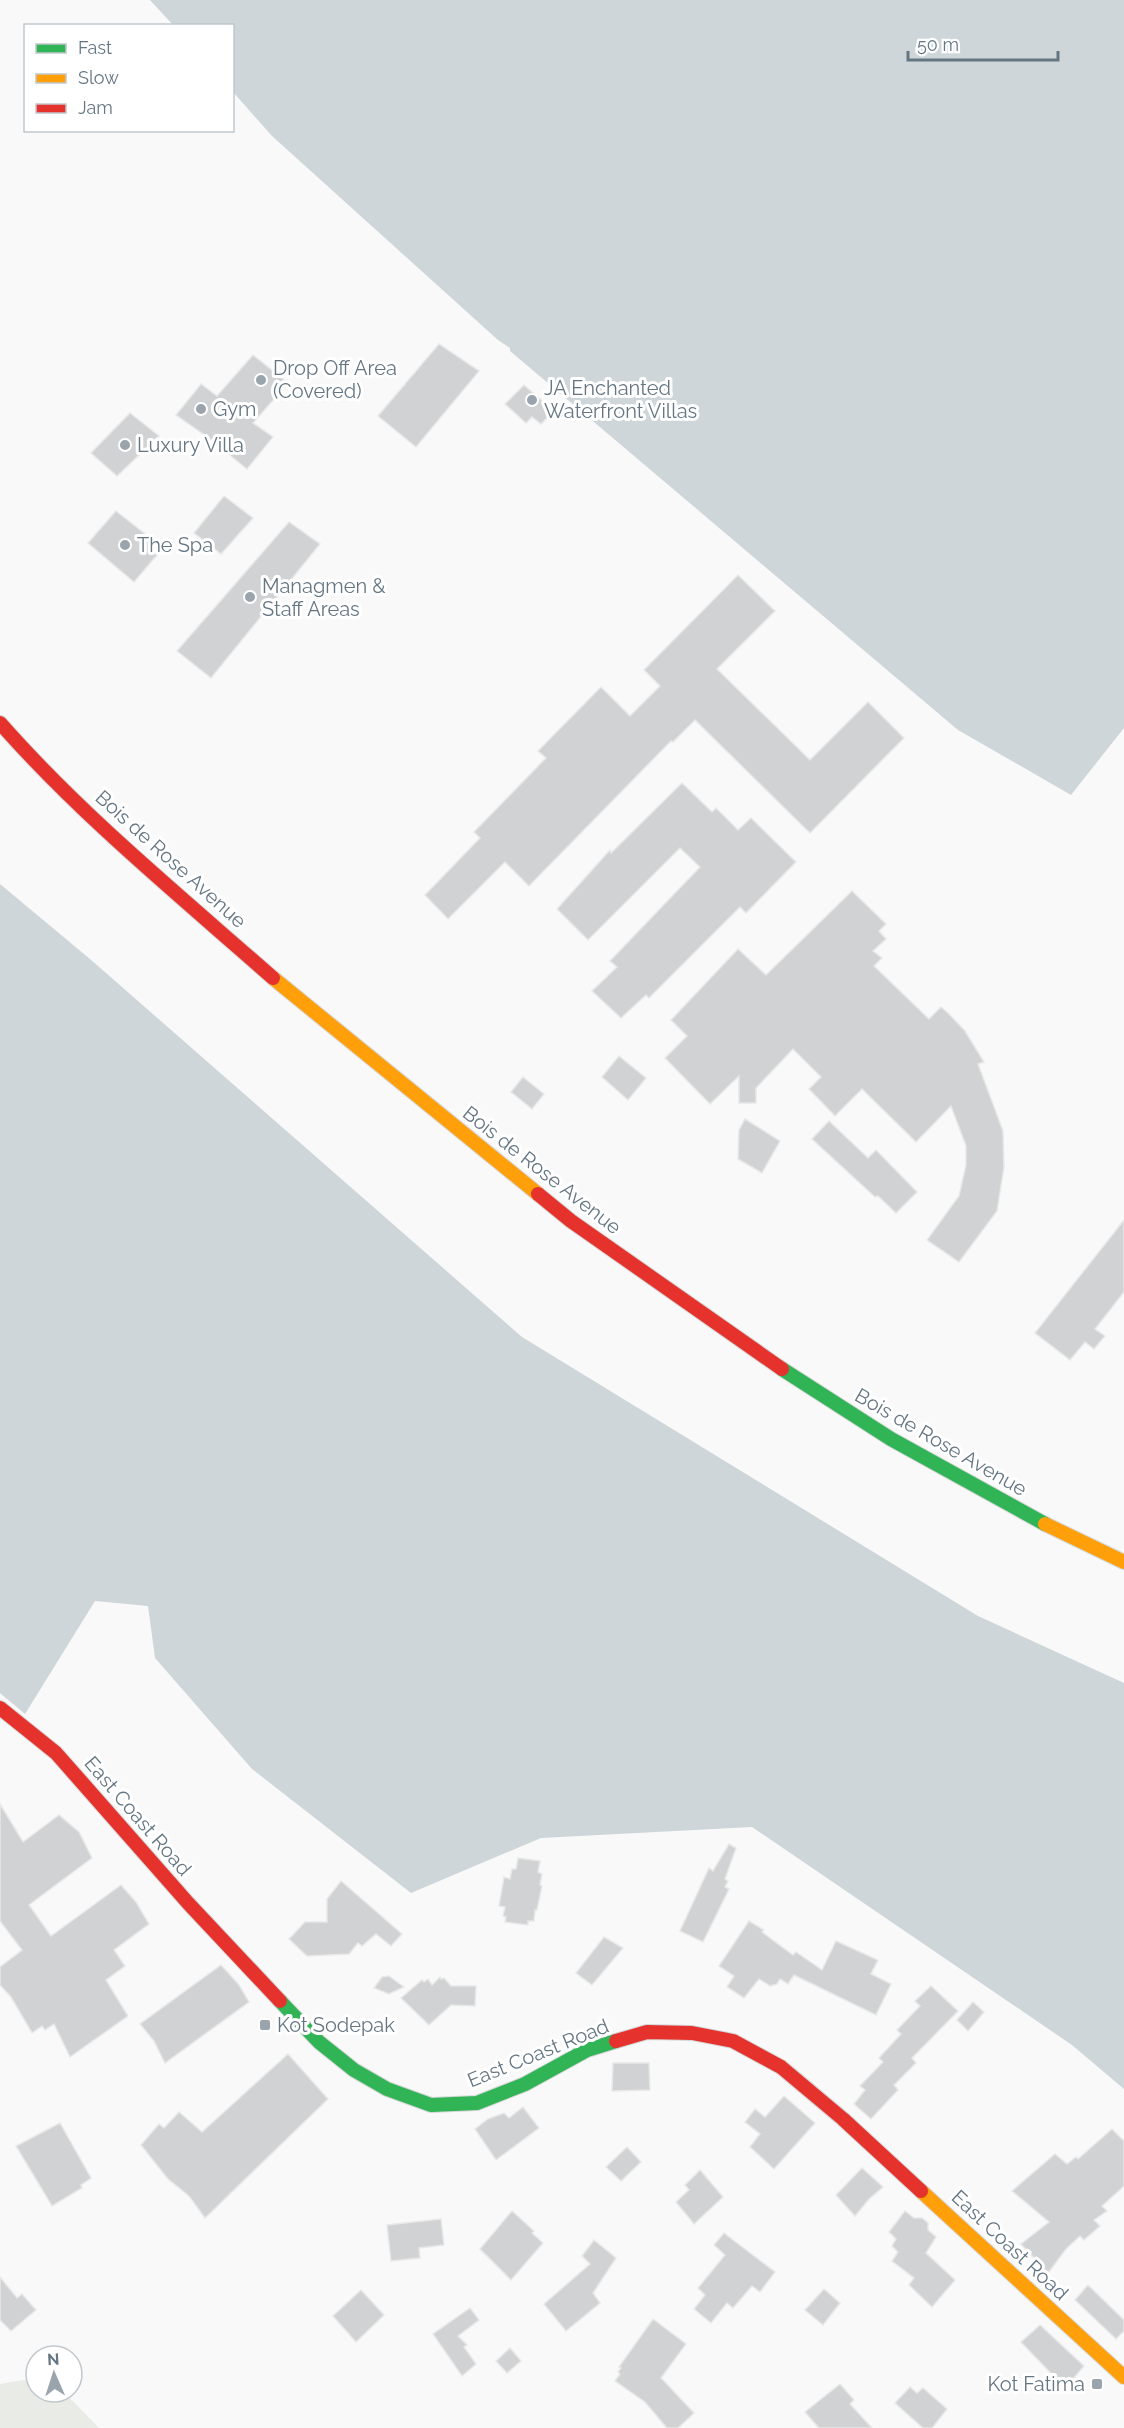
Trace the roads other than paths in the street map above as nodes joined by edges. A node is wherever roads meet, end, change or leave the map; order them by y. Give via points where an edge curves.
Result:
1 (0, 723) edge
2 (1124, 1562) edge
3 (0, 1708) edge
4 (1124, 2377) edge

1 - 2 main road, Bois de Rose Avenue via 136,857 268,973 571,1221 752,1349 891,1438 1038,1520
3 - 4 main road, East Coast Road via 56,1753 188,1903 311,2033 354,2070 387,2089 431,2105 477,2103 525,2084 587,2050 647,2032 692,2033 733,2041 781,2067 843,2119

